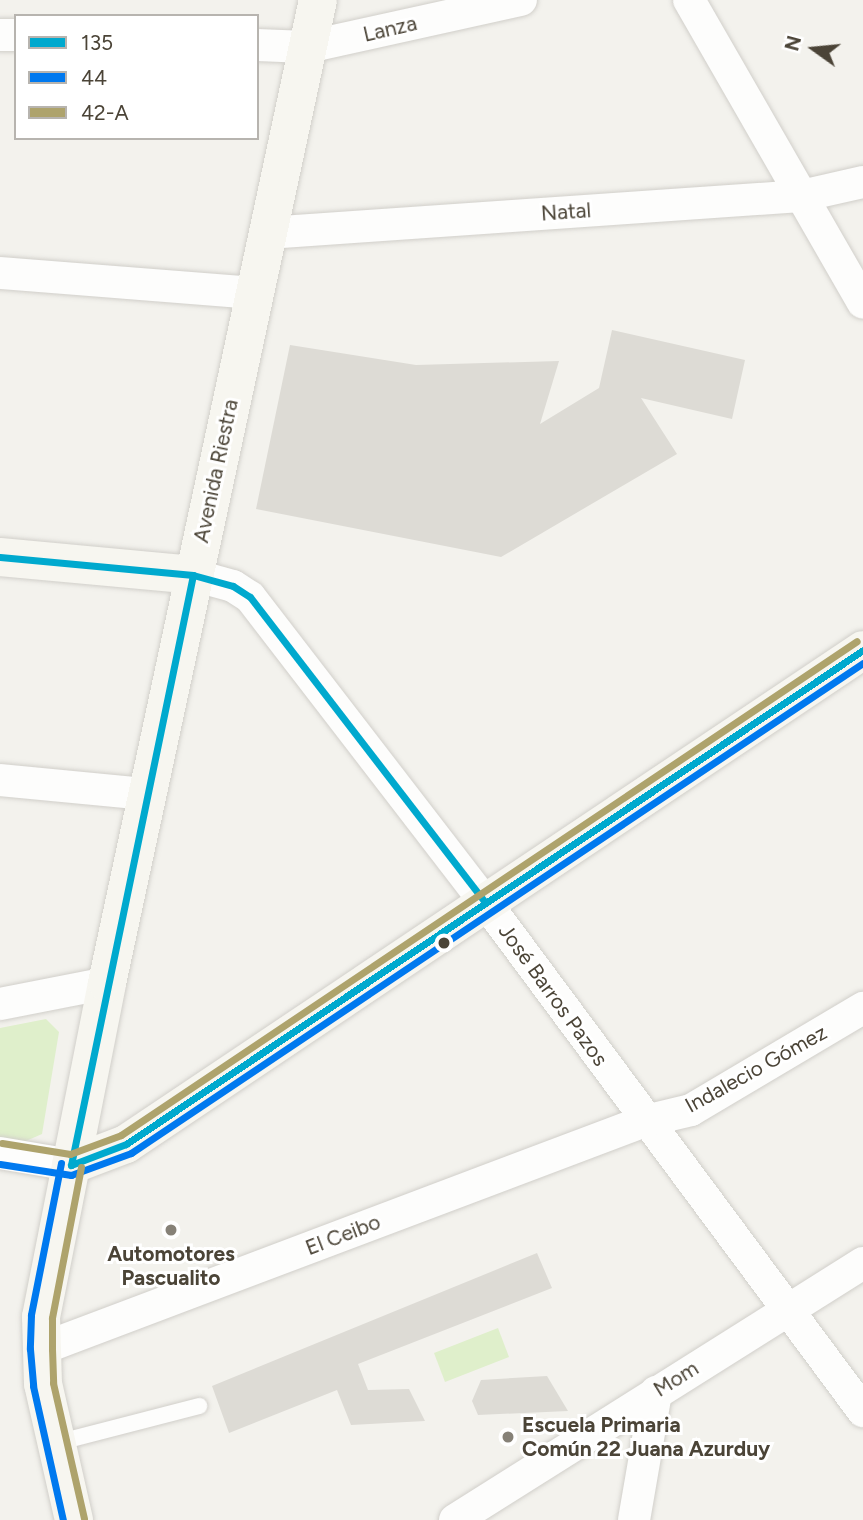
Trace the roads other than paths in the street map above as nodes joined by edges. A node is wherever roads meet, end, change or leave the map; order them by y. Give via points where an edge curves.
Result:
1 (318, 0) edge
2 (521, 0) edge
3 (689, 0) edge
4 (259, 45) edge
5 (307, 47) junction
6 (863, 182) edge
7 (801, 196) junction
8 (267, 233) junction
9 (0, 273) edge
10 (254, 293) junction
11 (863, 302) edge
12 (0, 557) edge
13 (193, 575) junction
14 (863, 650) edge
15 (0, 780) edge
16 (146, 794) junction
17 (486, 903) junction
18 (107, 983) junction
19 (0, 1004) edge
20 (863, 1008) edge
21 (645, 1121) junction
22 (0, 1153) edge
23 (71, 1165) junction
24 (863, 1263) edge
25 (784, 1310) junction
26 (41, 1349) junction
27 (656, 1392) junction
28 (199, 1406) dead end
29 (863, 1412) edge
30 (55, 1443) junction
31 (75, 1520) edge
32 (455, 1520) edge
33 (634, 1520) edge

1 - 5 main road, Avenida Riestra
2 - 5 street, Lanza
3 - 7 street
4 - 5 street, Lanza
5 - 8 main road, Avenida Riestra
6 - 7 street, Natal
7 - 8 street, Natal
7 - 11 street
8 - 10 main road, Avenida Riestra
9 - 10 street
10 - 13 main road, Avenida Riestra
12 - 13 main road
13 - 16 main road, Avenida Riestra
13 - 17 street, José Barros Pazos via 233,586 250,597
14 - 17 main road
15 - 16 street
16 - 18 main road, Avenida Riestra
17 - 21 street, José Barros Pazos
17 - 23 main road via 126,1144
18 - 19 street
18 - 23 main road, Avenida Riestra
20 - 21 street, Indalecio Gómez via 691,1110
21 - 25 street, José Barros Pazos
21 - 26 street, El Ceibo
22 - 23 street
23 - 26 main road, Avenida Riestra via 41,1317
24 - 25 street, Mom
25 - 27 street, Mom
25 - 29 street, José Barros Pazos
26 - 30 main road, Avenida Riestra
27 - 32 street, Mom
27 - 33 street
28 - 30 lane
30 - 31 main road, Avenida Riestra

